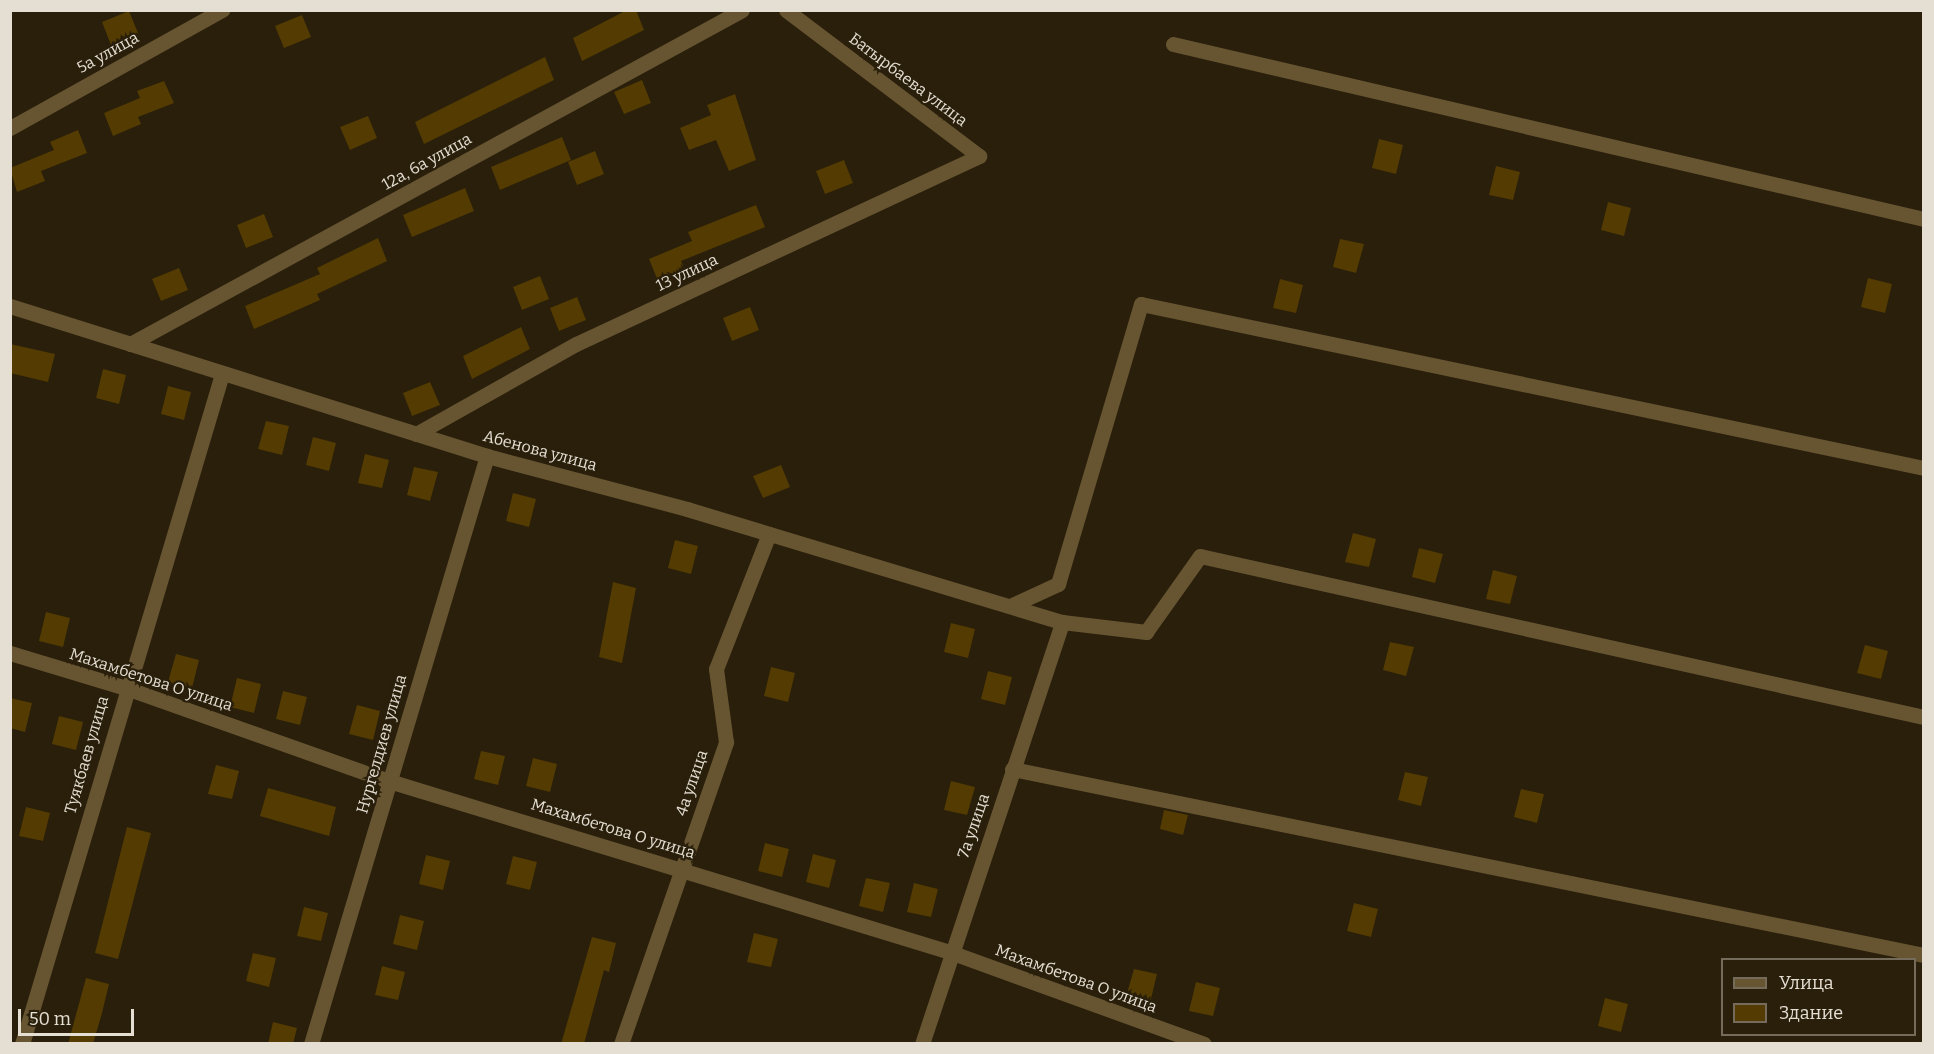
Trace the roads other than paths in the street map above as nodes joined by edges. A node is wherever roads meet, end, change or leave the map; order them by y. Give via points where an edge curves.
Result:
1 (222, 10) edge
2 (742, 10) edge
3 (786, 10) edge
4 (1173, 44) dead end
5 (10, 128) edge
6 (979, 156) joint
7 (1923, 219) edge
8 (10, 306) edge
9 (130, 344) junction
10 (222, 374) junction
11 (416, 434) junction
12 (487, 456) junction
13 (1923, 468) edge
14 (770, 534) junction
15 (1010, 606) junction
16 (1062, 622) junction
17 (10, 653) edge
18 (126, 688) junction
19 (1923, 717) edge
20 (1012, 769) junction
21 (389, 782) junction
22 (681, 868) junction
23 (950, 952) junction
24 (1923, 955) edge
25 (22, 1044) edge
26 (311, 1044) edge
27 (621, 1044) edge
28 (922, 1044) edge
29 (1204, 1044) edge

1 - 5 street, 5а улица
2 - 9 street, 12а, 6а улица
3 - 6 street, Батырбаева улица
4 - 7 street
6 - 11 street, 13 улица via 576,344
8 - 9 street, Абенова улица
9 - 10 street, Абенова улица
10 - 11 street, Абенова улица
10 - 18 street, Туякбаев улица
11 - 12 street, Абенова улица
12 - 14 street, Абенова улица
12 - 21 street, Нургелдиев улица
13 - 15 street via 1141,304 1058,584
14 - 15 street, Абенова улица
14 - 22 street, 4а улица via 716,669 726,742
15 - 16 street, Абенова улица
16 - 19 street, Абенова улица via 1146,632 1200,556
16 - 20 street, 7а улица
17 - 18 street, Махамбетова О улица
18 - 21 street, Махамбетова О улица
18 - 25 street, Туякбаев улица
20 - 23 street, 7а улица
20 - 24 street
21 - 22 street, Махамбетова О улица
21 - 26 street, Нургелдиев улица
22 - 23 street, Махамбетова О улица
22 - 27 street, 4а улица
23 - 28 street, 7а улица
23 - 29 street, Махамбетова О улица

